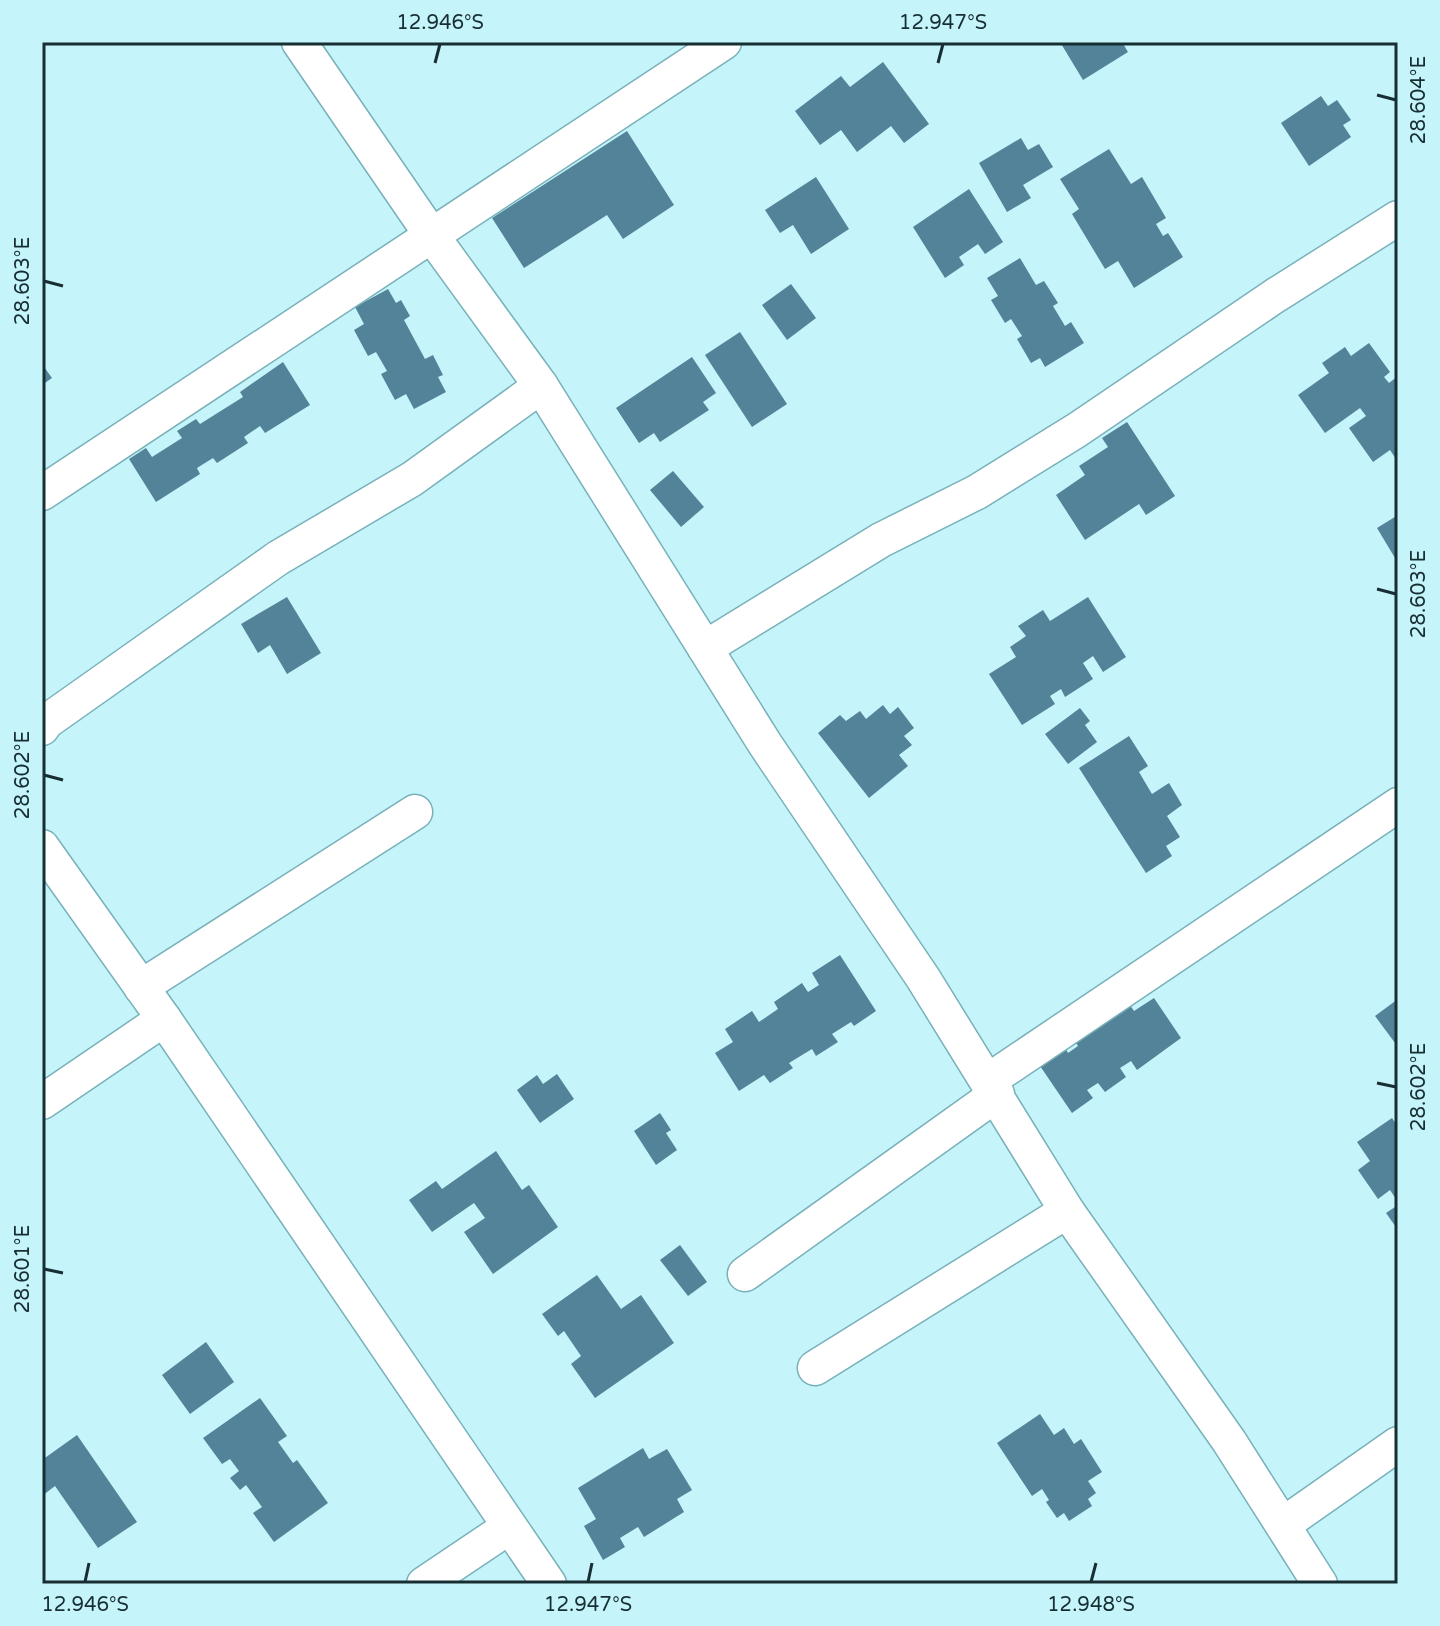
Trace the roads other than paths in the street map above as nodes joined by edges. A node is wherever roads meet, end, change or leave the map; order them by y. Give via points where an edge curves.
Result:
1 (299, 42) edge
2 (724, 42) edge
3 (1398, 218) edge
4 (432, 236) junction
5 (541, 386) junction
6 (42, 493) edge
7 (705, 648) junction
8 (42, 728) edge
9 (1398, 805) edge
10 (415, 812) dead end
11 (42, 847) edge
12 (141, 987) junction
13 (164, 1019) junction
14 (992, 1088) junction
15 (42, 1102) edge
16 (1067, 1211) junction
17 (745, 1274) dead end
18 (815, 1368) dead end
19 (1398, 1444) edge
20 (1284, 1524) junction
21 (509, 1527) junction
22 (424, 1584) edge
23 (549, 1584) edge
24 (1320, 1584) edge

1 - 4 street
2 - 4 street
3 - 7 street via 1027,461 881,540
4 - 5 street
4 - 6 street
5 - 7 street
5 - 8 street via 412,479 278,558
7 - 14 street
9 - 14 street
10 - 12 street
11 - 12 street
12 - 13 street
13 - 15 street
13 - 21 street
14 - 16 street
14 - 17 street
16 - 18 street
16 - 20 street
19 - 20 street
20 - 24 street
21 - 22 street
21 - 23 street

